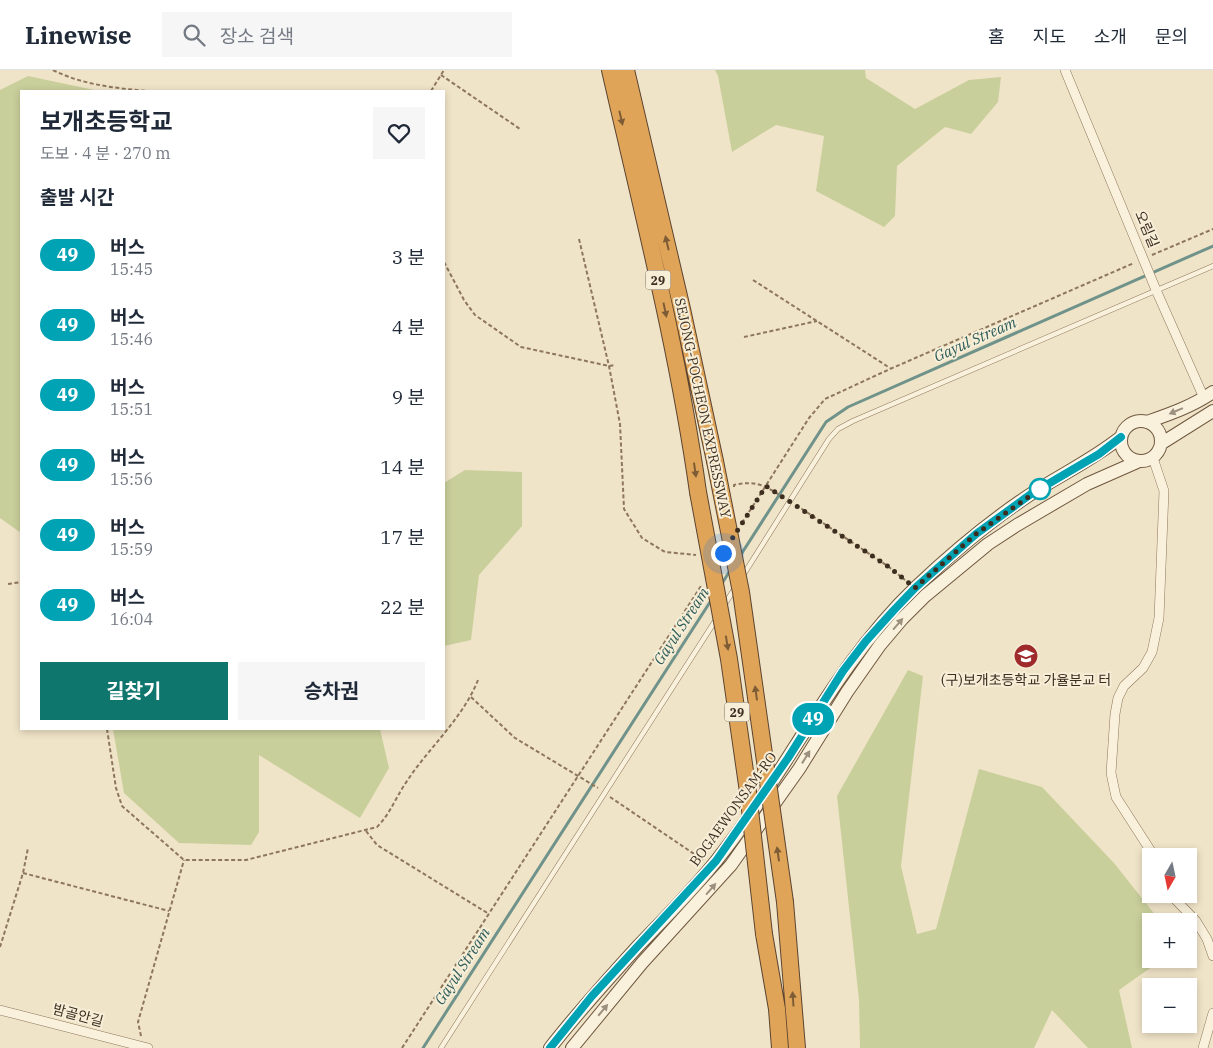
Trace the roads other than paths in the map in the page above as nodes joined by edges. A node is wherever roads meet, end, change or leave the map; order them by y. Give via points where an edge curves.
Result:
1 (610, 70) edge
2 (626, 70) edge
3 (1065, 70) edge
4 (1213, 266) edge
5 (1156, 290) junction
6 (1208, 395) edge
7 (1213, 411) edge
8 (1147, 422) junction
9 (1121, 437) junction
10 (1162, 443) junction
11 (1153, 458) junction
12 (1137, 462) junction
13 (1149, 848) edge
14 (1179, 903) edge
15 (1213, 956) edge
16 (0, 1010) edge
17 (1213, 1012) edge
18 (146, 1047) edge
19 (441, 1048) edge
20 (550, 1048) edge
21 (572, 1048) edge
22 (780, 1048) edge
23 (797, 1048) edge
24 (1203, 1048) edge

1 -> 22 highway, SEJONG-POCHEON EXPRESSWAY / 29, bridge via 689,426 729,659
23 -> 2 highway, SEJONG-POCHEON EXPRESSWAY / 29, bridge via 785,902 741,592 682,309
3 - 5 street, 오림길
4 - 5 lane
5 - 6 street, 오림길
5 - 19 lane via 838,430 603,791
6 -> 8 main road
7 - 10 main road
8 - 9 main road via 1133,422
8 - 10 main road via 1158,430
9 - 12 main road via 1122,450
9 - 20 main road, BOGAEWONSAM-RO via 1099,454 1031,494 976,534 915,588 843,671 788,758 712,866 592,996
10 - 11 main road
11 - 12 main road
11 - 13 street via 1164,491 1159,618 1152,652 1118,698 1111,773 1116,797
21 -> 12 main road via 642,963 731,865 847,692 902,619 988,544 1087,484
14 - 15 street via 1196,921
16 - 18 street, 밤골안길
17 - 24 street

